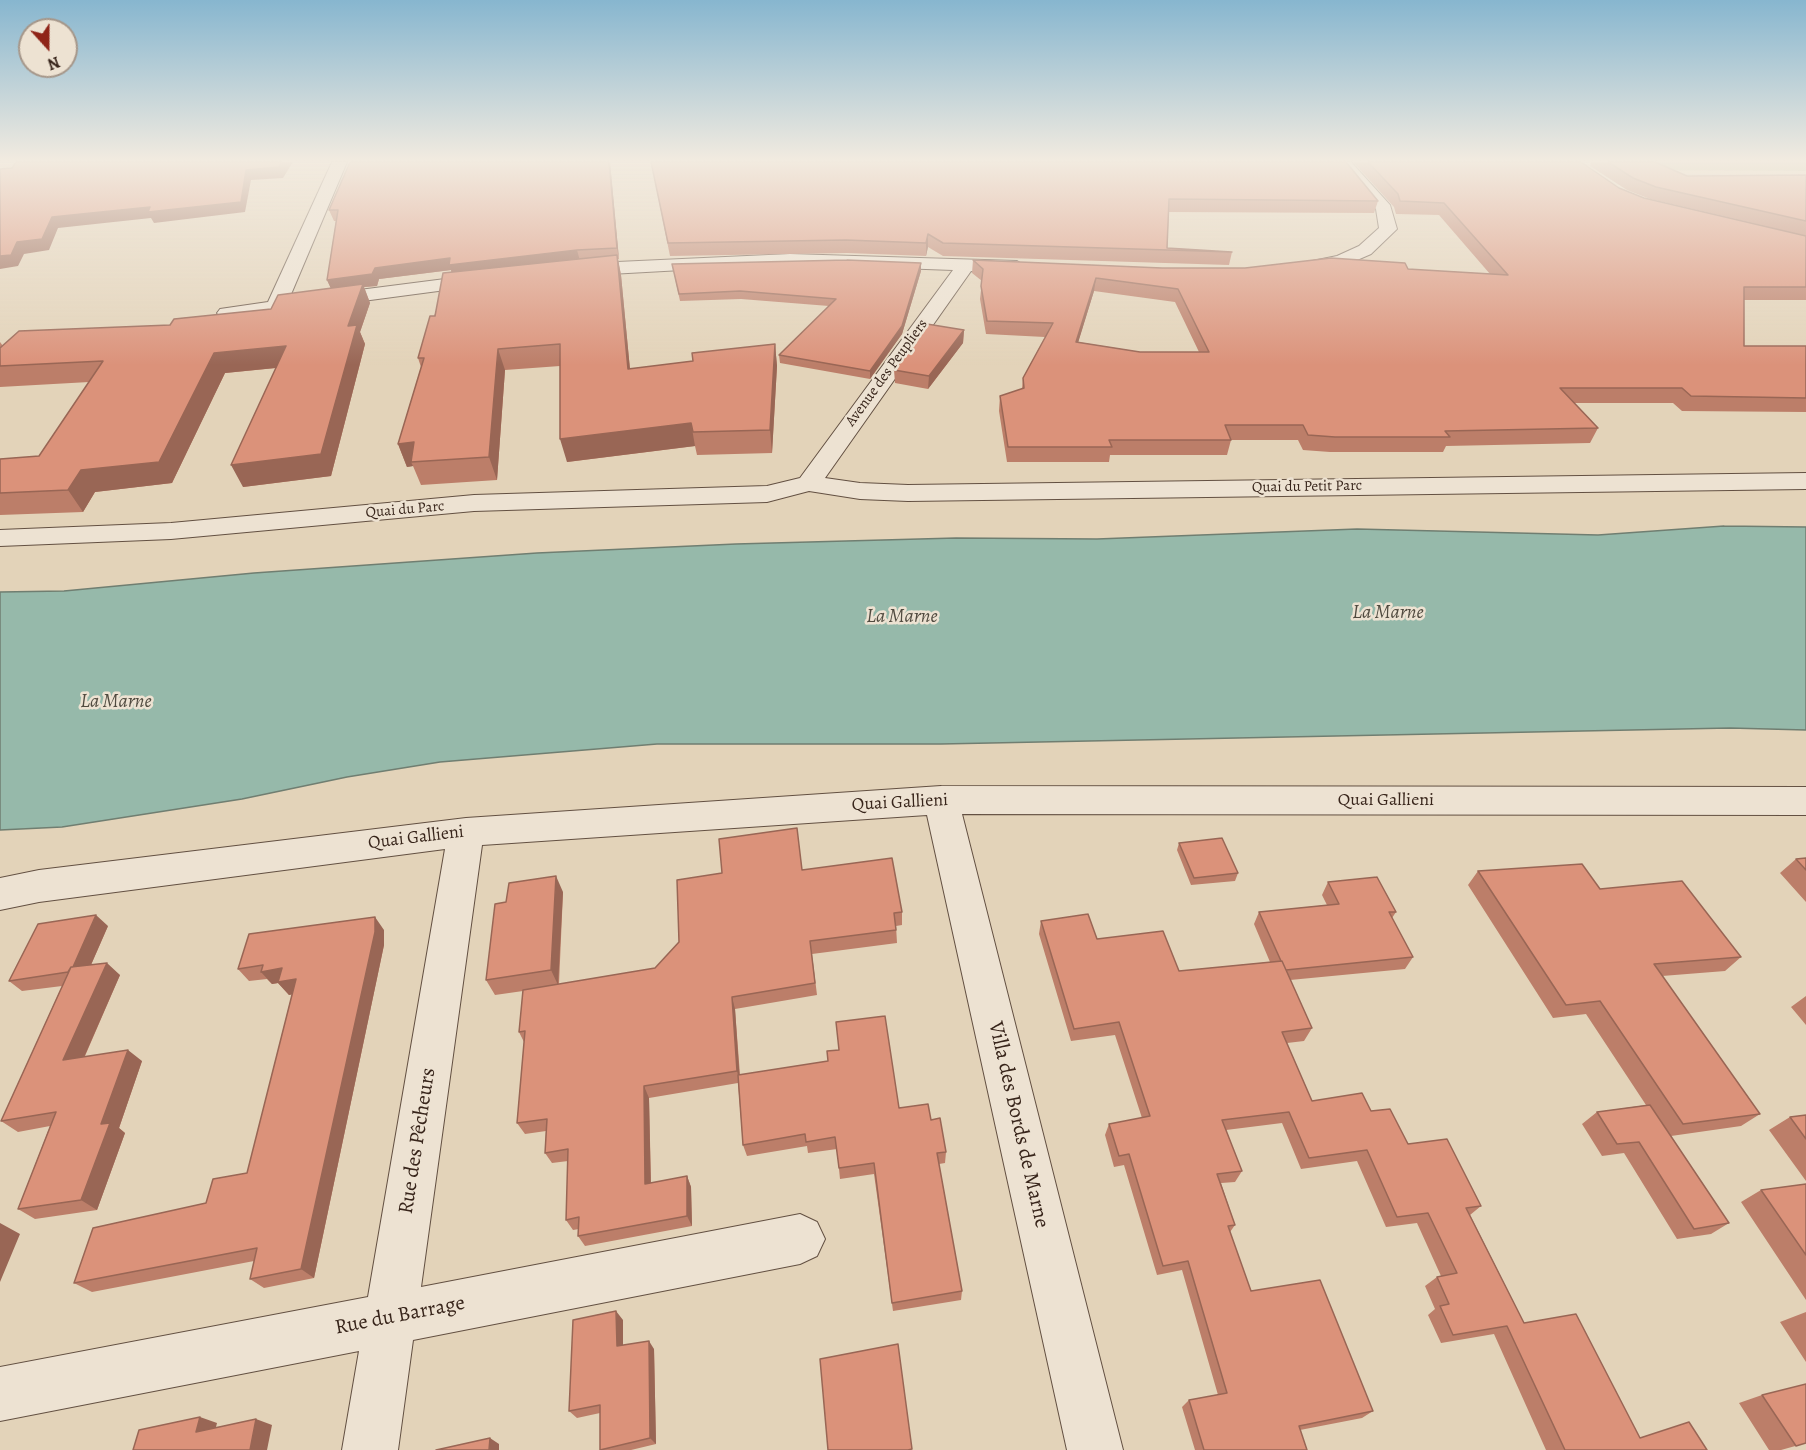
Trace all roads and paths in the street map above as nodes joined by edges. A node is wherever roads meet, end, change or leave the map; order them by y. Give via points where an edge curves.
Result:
1 (310, 230) edge
2 (1387, 230) edge
3 (966, 265) junction
4 (1034, 267) edge
5 (557, 272) edge
6 (1278, 272) edge
7 (499, 278) edge
8 (276, 306) junction
9 (227, 313) edge
10 (1806, 481) edge
11 (810, 483) junction
12 (0, 538) edge
13 (941, 800) junction
14 (1806, 801) edge
15 (466, 832) junction
16 (0, 894) edge
17 (800, 1239) dead end
18 (389, 1319) junction
19 (0, 1394) edge
20 (370, 1450) edge
21 (1095, 1450) edge

1 - 8 street
2 - 6 street via 1365,250 1342,260
3 - 4 street
3 - 5 street via 779,259
3 - 11 street, Avenue des Peupliers
7 - 8 street
8 - 9 street
10 - 11 street, Quai du Petit Parc via 908,493
11 - 12 street, Quai du Parc via 767,494 474,503 171,531
13 - 14 street, Quai Gallieni
13 - 15 street, Quai Gallieni
13 - 21 street, Villa des Bords de Marne
15 - 16 street, Quai Gallieni
15 - 18 street, Rue des Pêcheurs
17 - 18 street, Rue du Barrage
18 - 19 street, Rue du Barrage
18 - 20 street, Rue des Pêcheurs

